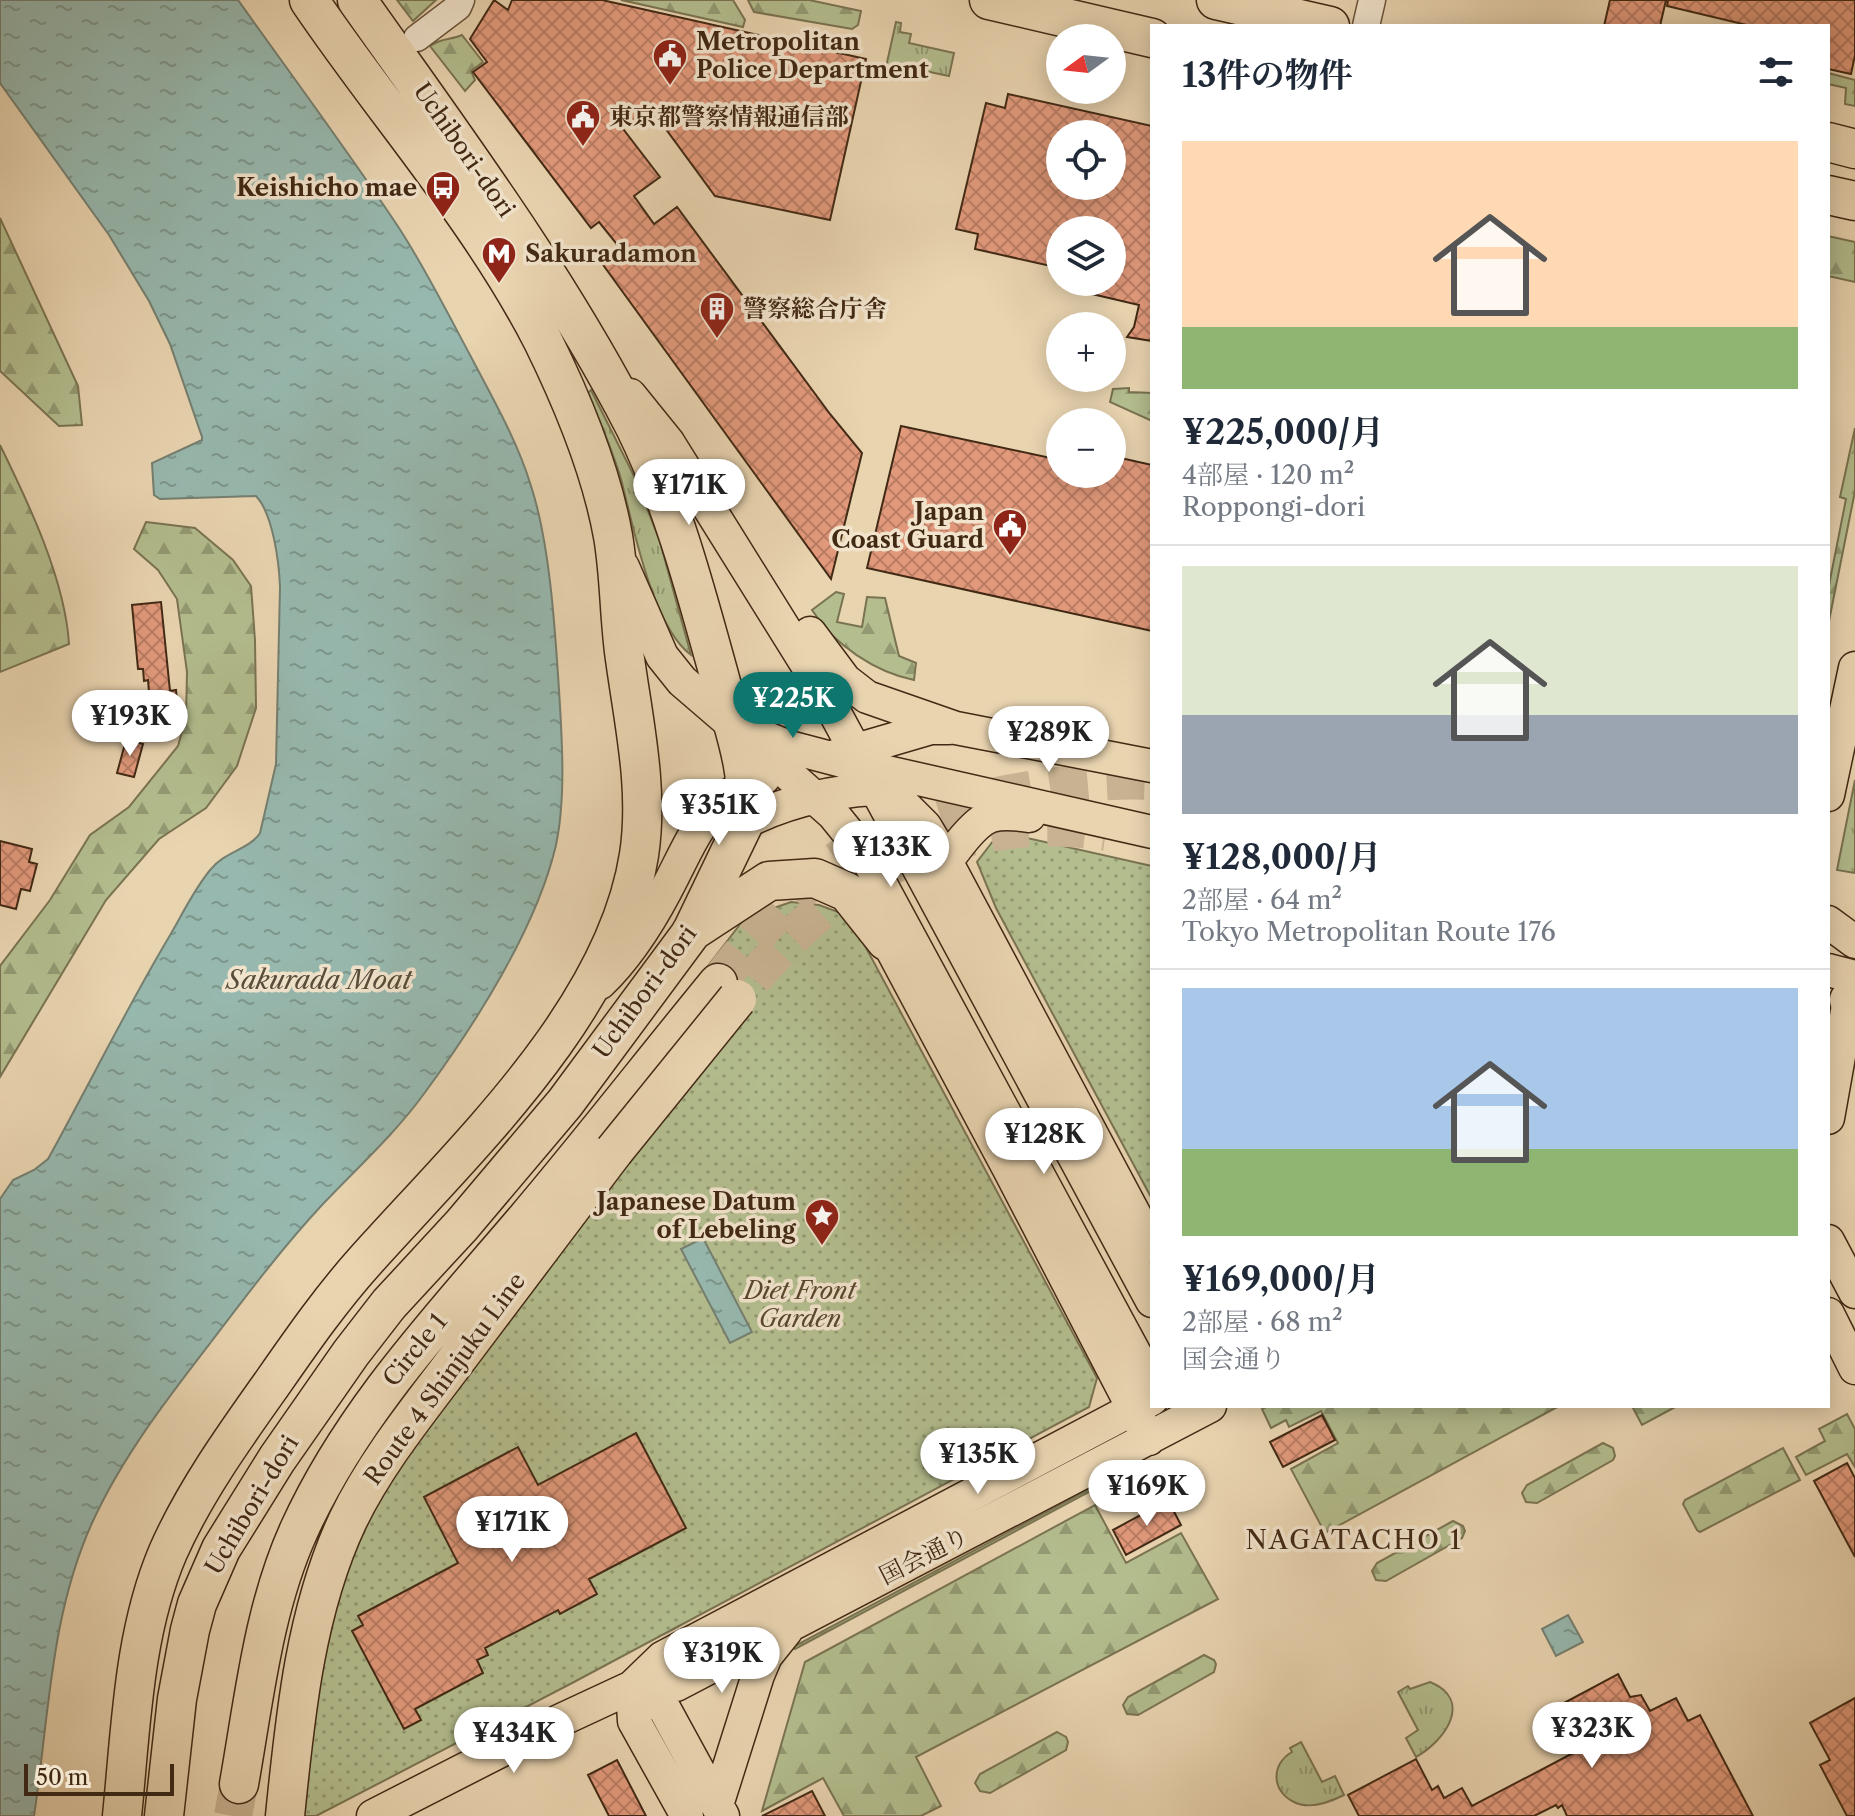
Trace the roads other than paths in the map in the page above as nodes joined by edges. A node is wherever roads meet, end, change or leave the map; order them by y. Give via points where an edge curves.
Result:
1 (309, 0) edge
2 (461, 0) edge
3 (989, 0) edge
4 (1372, 0) edge
5 (365, 7) edge
6 (1220, 9) edge
7 (1317, 24) edge
8 (1366, 24) edge
9 (417, 38) dead end
10 (1150, 38) edge
11 (1830, 143) edge
12 (1855, 149) edge
13 (1830, 195) edge
14 (1855, 201) edge
15 (588, 343) junction
16 (709, 506) junction
17 (613, 537) junction
18 (1855, 668) edge
19 (732, 724) junction
20 (956, 728) junction
21 (1116, 759) junction
22 (1150, 766) edge
23 (787, 771) junction
24 (862, 774) junction
25 (1150, 785) edge
26 (1830, 786) edge
27 (813, 799) junction
28 (745, 804) junction
29 (1149, 831) edge
30 (863, 851) junction
31 (946, 861) junction
32 (937, 901) junction
33 (1830, 911) edge
34 (1855, 917) edge
35 (1830, 924) edge
36 (691, 933) junction
37 (1830, 939) edge
38 (886, 941) junction
39 (1855, 944) edge
40 (1830, 972) edge
41 (1847, 989) edge
42 (727, 991) joint
43 (582, 999) junction
44 (1830, 1032) edge
45 (1830, 1104) edge
46 (1150, 1243) edge
47 (1830, 1245) edge
48 (1855, 1292) edge
49 (1150, 1297) edge
50 (1830, 1318) edge
51 (1855, 1368) edge
52 (1150, 1403) edge
53 (1150, 1404) edge
54 (1186, 1408) edge
55 (1154, 1411) edge
56 (794, 1623) junction
57 (632, 1687) junction
58 (258, 1794) edge
59 (709, 1812) edge
60 (122, 1816) edge
61 (164, 1816) edge
62 (373, 1816) edge

1 - 17 highway, Uchibori-dori via 420,149 501,268 542,340 594,464
2 - 9 street
3 - 10 highway
4 - 8 street
5 - 15 highway, Uchibori-dori via 540,261
6 - 7 highway
11 - 12 highway
13 - 14 highway
15 - 16 main road via 668,442
15 - 19 highway, Uchibori-dori via 636,429 668,508
16 - 20 main road via 753,551 854,690
16 - 24 main road via 822,689
17 - 19 main road via 662,656
17 - 43 highway, Uchibori-dori via 641,778 641,831 620,926
18 - 26 main road
19 - 23 main road
19 - 24 main road
19 - 28 highway, Uchibori-dori
20 - 21 main road
20 - 24 main road via 900,737
21 - 22 main road
21 - 25 main road via 1126,776
23 - 24 main road
23 - 27 main road
23 - 28 main road
24 - 27 main road
24 - 29 main road via 958,787
24 - 30 main road via 856,814
24 - 31 main road via 925,826
24 - 32 main road
27 - 28 main road via 758,815
27 - 30 main road via 833,814
27 - 38 main road
28 - 36 highway, Uchibori-dori
28 - 43 main road via 733,793 707,814 633,945
29 - 31 main road via 993,815 979,823
30 - 52 main road
31 - 32 main road
31 - 46 main road
32 - 49 main road
33 - 34 main road
35 - 39 main road
36 - 38 highway via 769,881 815,878 847,892
36 - 61 highway, Uchibori-dori via 565,1103 351,1353 221,1549 190,1630
37 - 39 main road
38 - 53 main road via 1010,1171
40 - 41 main road
41 - 44 main road
41 - 45 main road
42 - 58 highway, Route 4 Shinjuku Line, bridge via 364,1490 322,1593 296,1718
42 - 58 highway, Circle 1 via 447,1310 385,1387 330,1469 298,1532 273,1605 259,1672
43 - 60 highway, Uchibori-dori via 531,1074 315,1323 186,1517 160,1573 143,1632
47 - 48 main road
50 - 51 main road
54 - 55 main road, 国会通り
55 - 56 main road, 国会通り
55 - 57 main road, 国会通り via 662,1658
56 - 57 main road, 国会通り via 676,1685
56 - 59 main road via 766,1656
57 - 59 main road via 664,1708
57 - 62 main road, 国会通り

